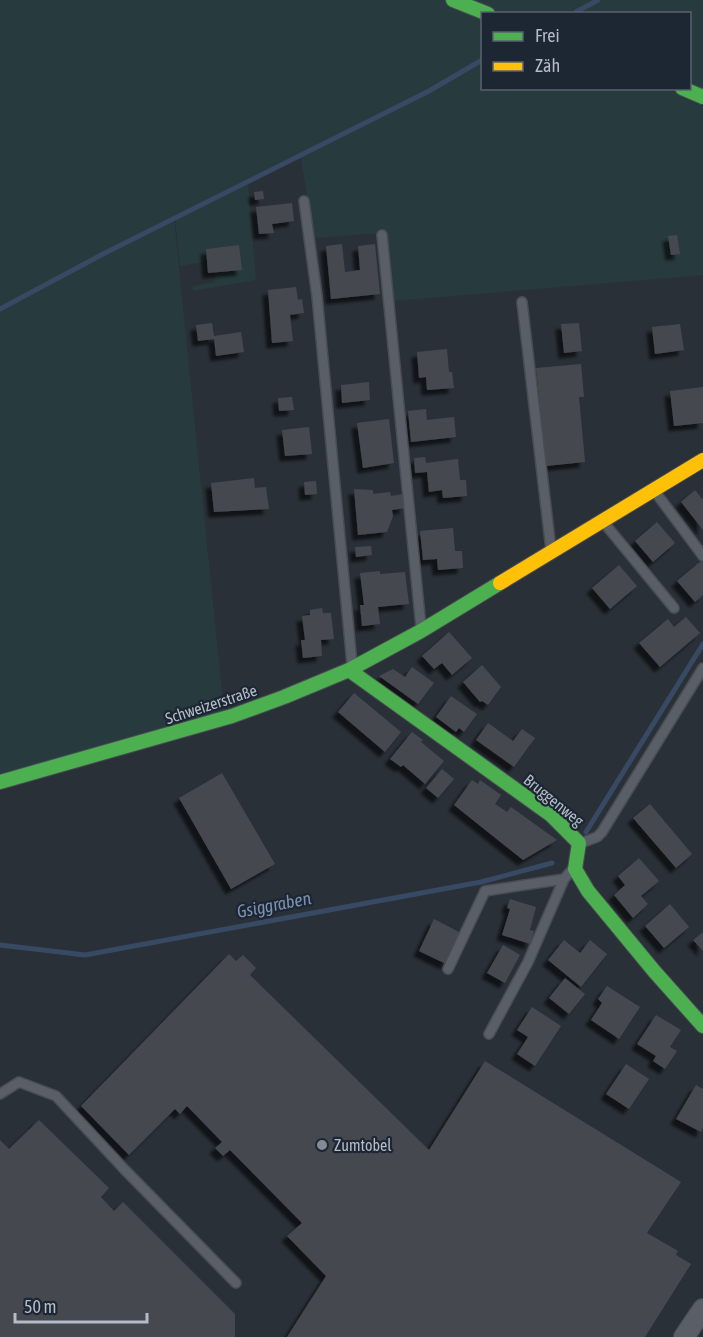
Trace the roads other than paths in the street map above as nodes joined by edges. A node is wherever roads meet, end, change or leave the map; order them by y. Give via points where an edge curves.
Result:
1 (453, 0) edge
2 (483, 12) edge
3 (687, 90) edge
4 (703, 97) edge
5 (304, 201) dead end
6 (382, 235) dead end
7 (522, 302) dead end
8 (703, 460) edge
9 (654, 490) junction
10 (604, 522) junction
11 (552, 553) junction
12 (703, 556) edge
13 (674, 608) dead end
14 (421, 631) junction
15 (703, 668) edge
16 (351, 669) junction
17 (0, 782) edge
18 (579, 843) junction
19 (574, 869) junction
20 (564, 879) junction
21 (448, 969) dead end
22 (703, 1026) edge
23 (489, 1034) dead end
24 (0, 1094) edge
25 (236, 1283) dead end
26 (703, 1309) edge
27 (684, 1337) edge

1 - 2 street
3 - 4 street
5 - 16 lane via 317,296
6 - 14 lane
7 - 11 lane
8 - 9 street, Schweizerstraße
9 - 10 street, Schweizerstraße
9 - 12 lane
10 - 11 street, Schweizerstraße
10 - 13 lane
11 - 14 street, Schweizerstraße
14 - 16 street, Schweizerstraße
15 - 18 lane via 602,832
16 - 17 street, Schweizerstraße via 232,716
16 - 18 street, Bruggenweg via 551,816
18 - 19 street, Bruggenweg
19 - 20 lane
19 - 22 street via 610,919
20 - 21 lane via 485,891
20 - 23 lane via 528,962
24 - 25 lane via 19,1082 56,1096
26 - 27 street

